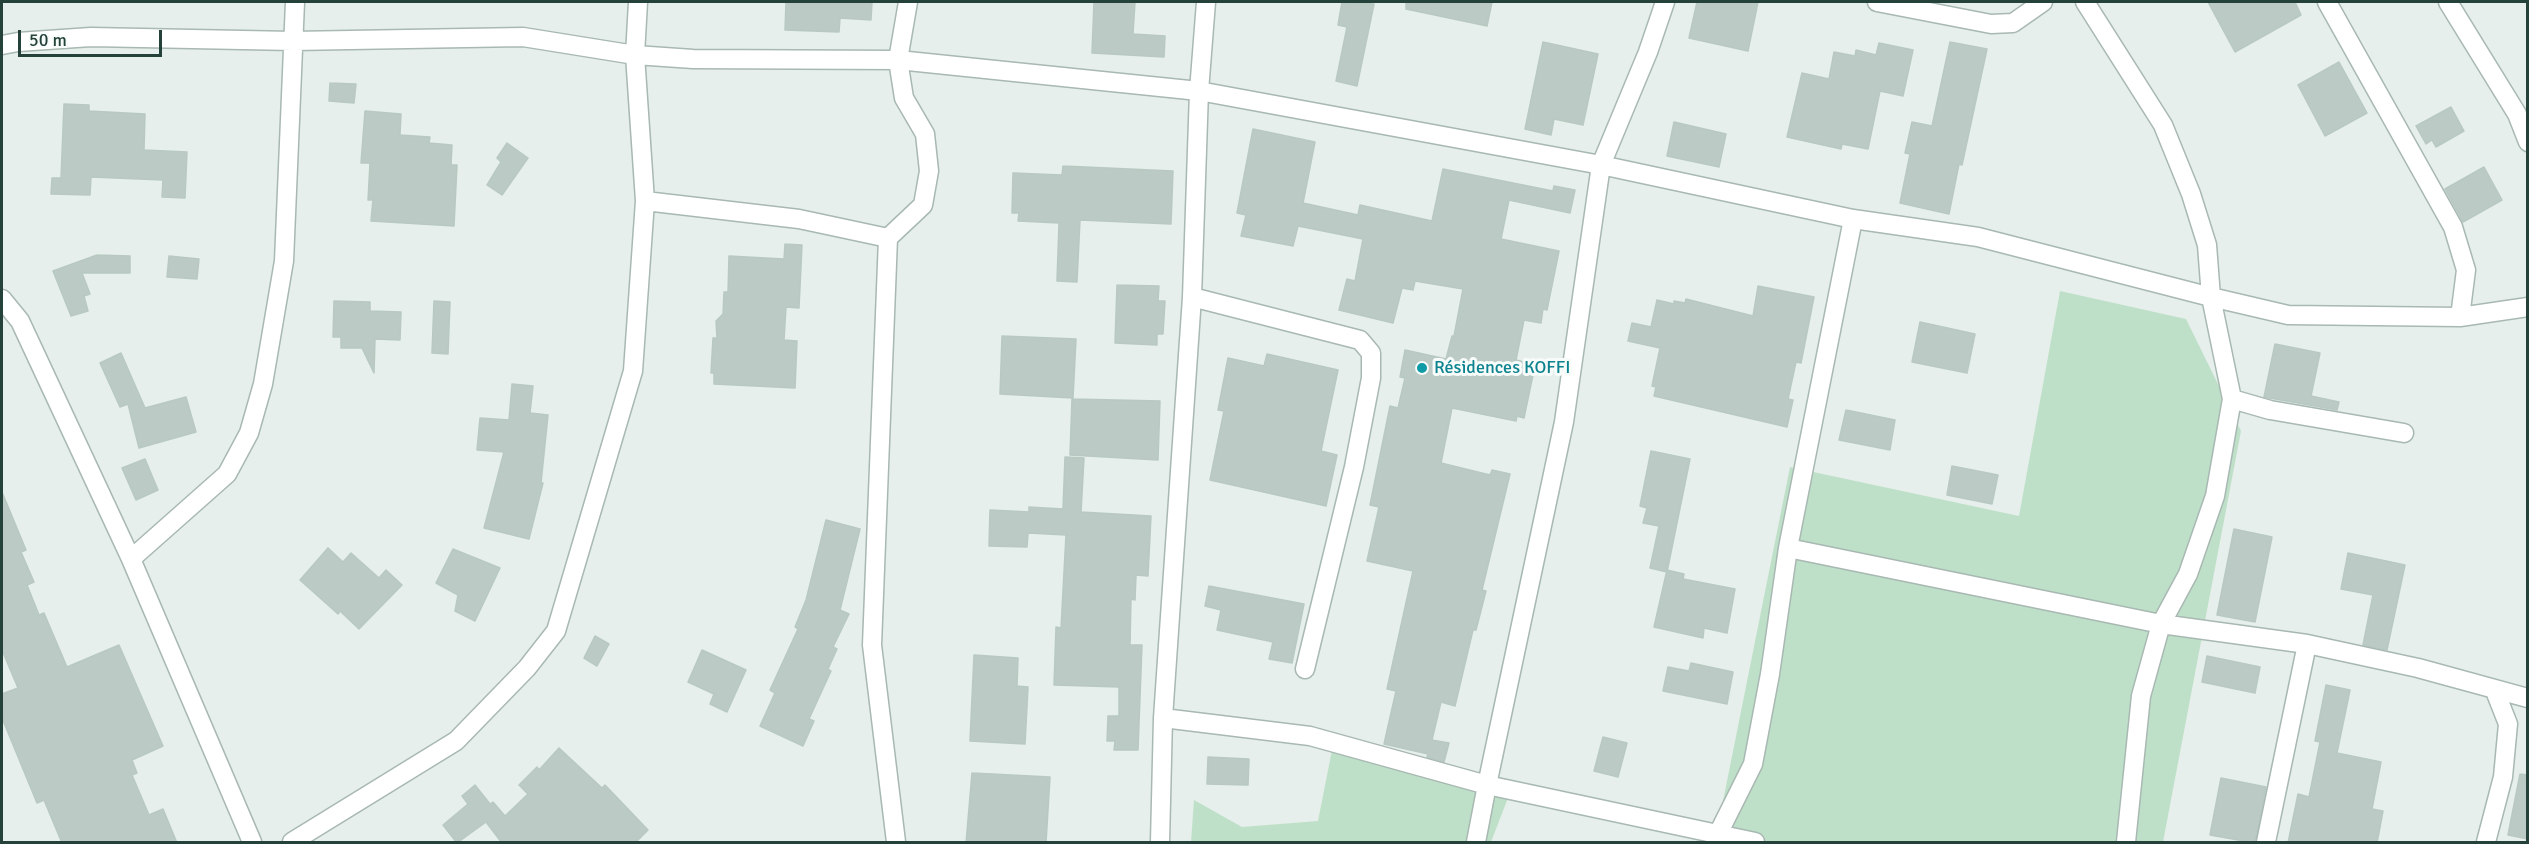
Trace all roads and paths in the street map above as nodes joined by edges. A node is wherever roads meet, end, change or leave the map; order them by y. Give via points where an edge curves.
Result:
1 (295, 2) edge
2 (638, 2) edge
3 (908, 2) edge
4 (1206, 2) edge
5 (1665, 2) edge
6 (1877, 2) edge
7 (2043, 2) edge
8 (2085, 2) edge
9 (2327, 2) edge
10 (2448, 2) edge
11 (293, 41) junction
12 (2, 45) edge
13 (635, 55) junction
14 (898, 60) junction
15 (1199, 91) junction
16 (2528, 142) edge
17 (1601, 165) junction
18 (645, 201) junction
19 (1853, 219) junction
20 (888, 238) junction
21 (1192, 297) junction
22 (2211, 297) junction
23 (2, 299) edge
24 (2528, 307) edge
25 (2460, 317) junction
26 (2232, 399) junction
27 (2404, 433) dead end
28 (1788, 548) junction
29 (131, 559) junction
30 (2161, 624) junction
31 (2307, 644) junction
32 (1305, 669) dead end
33 (2495, 691) junction
34 (2528, 698) edge
35 (1163, 718) junction
36 (1487, 785) junction
37 (1718, 834) junction
38 (252, 843) edge
39 (292, 843) edge
40 (896, 843) edge
41 (1160, 843) edge
42 (1476, 843) edge
43 (1755, 843) edge
44 (2126, 843) edge
45 (2266, 843) edge
46 (2486, 843) edge

1 - 11 street
2 - 13 street
3 - 14 street
4 - 15 street
5 - 17 street
6 - 7 street via 1991,24 2013,23
8 - 22 street via 2163,125 2208,245
9 - 25 street via 2453,227 2466,270
10 - 16 street via 2517,114
11 - 12 street via 91,37
11 - 13 street via 523,37
11 - 29 street via 284,261 263,384 249,433 228,474
13 - 14 street
13 - 18 street
14 - 15 street
14 - 20 street via 904,98 925,134 929,171 923,205
15 - 17 street
15 - 21 street
17 - 19 street
17 - 36 street via 1564,422
18 - 20 street via 799,219
18 - 39 street via 633,371 556,631 527,668 456,741
19 - 22 street via 1978,237
19 - 28 street
20 - 40 street via 872,645
21 - 32 street via 1360,340 1371,353 1371,378 1354,466
21 - 35 street
22 - 25 street via 2288,315
22 - 26 street
23 - 29 street via 20,321
24 - 25 street
26 - 27 street via 2270,410
26 - 30 street via 2215,496 2188,574
28 - 30 street
28 - 37 street via 1753,764
29 - 38 street
30 - 31 street
30 - 44 street via 2141,696
31 - 33 street via 2418,668
31 - 45 street
33 - 34 street
33 - 46 street via 2508,724 2503,777
35 - 36 street via 1310,736
35 - 41 street
36 - 37 street
36 - 42 street
37 - 43 street

